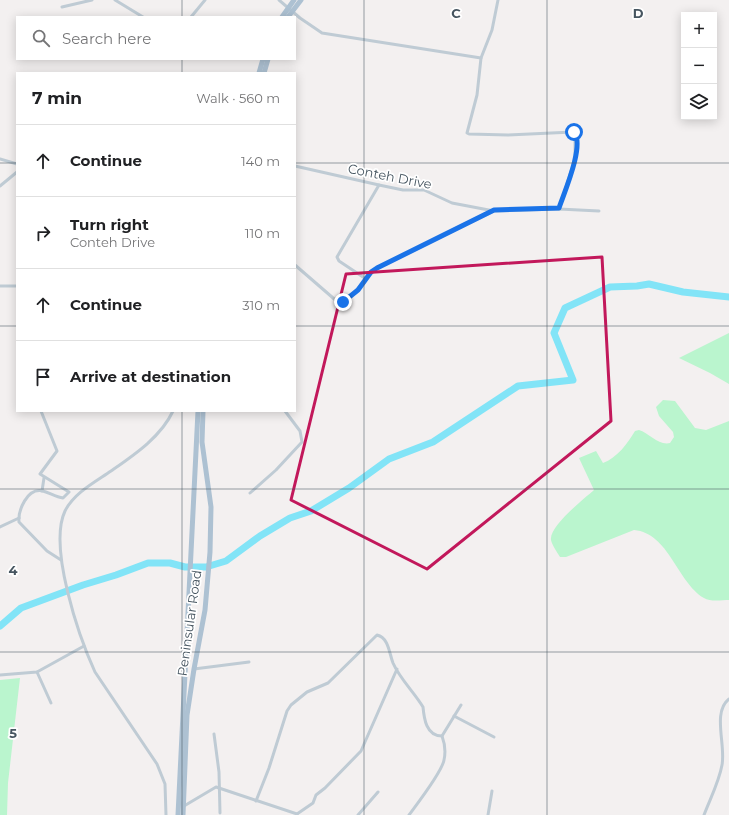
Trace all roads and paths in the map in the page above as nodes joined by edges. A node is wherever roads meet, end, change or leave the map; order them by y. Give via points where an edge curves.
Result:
1 (92, 0) edge
2 (115, 0) edge
3 (205, 0) edge
4 (279, 0) edge
5 (294, 0) edge
6 (301, 0) edge
7 (498, 0) edge
8 (62, 7) dead end
9 (290, 9) junction
10 (141, 16) edge
11 (192, 16) edge
12 (283, 16) edge
13 (288, 16) edge
14 (481, 58) junction
15 (263, 60) edge
16 (268, 60) edge
17 (259, 72) edge
18 (264, 72) edge
19 (0, 160) edge
20 (16, 164) edge
21 (296, 166) edge
22 (16, 173) edge
23 (379, 185) junction
24 (0, 186) edge
25 (559, 208) junction
26 (494, 210) junction
27 (599, 211) dead end
28 (296, 266) edge
29 (366, 279) junction
30 (0, 286) edge
31 (16, 286) edge
32 (41, 412) edge
33 (173, 412) edge
34 (198, 412) edge
35 (202, 412) edge
36 (285, 412) edge
37 (44, 478) junction
38 (42, 491) junction
39 (250, 493) dead end
40 (19, 518) junction
41 (0, 527) edge
42 (61, 560) junction
43 (84, 646) junction
44 (250, 662) dead end
45 (194, 669) junction
46 (397, 669) junction
47 (37, 672) junction
48 (0, 676) edge
49 (729, 699) edge
50 (51, 703) dead end
51 (461, 705) dead end
52 (454, 716) junction
53 (214, 734) dead end
54 (442, 736) junction
55 (494, 737) dead end
56 (218, 788) junction
57 (492, 791) dead end
58 (378, 792) dead end
59 (256, 802) junction
60 (184, 806) junction
61 (220, 813) dead end
62 (297, 814) edge
63 (166, 815) edge
64 (178, 815) edge
65 (183, 815) edge
66 (358, 815) edge
67 (409, 815) edge
68 (488, 815) edge
69 (704, 815) edge

1 - 8 street
2 - 10 street
3 - 11 street
4 - 9 street
5 - 9 main road
6 - 9 main road
7 - 14 street via 492,30
9 - 12 main road
9 - 13 main road
9 - 14 street via 322,33
14 - 25 street via 477,95 468,134 574,132 575,159
15 - 17 main road
16 - 18 main road
19 - 20 street
21 - 23 street, Conteh Drive
22 - 24 street
23 - 26 street, Conteh Drive via 403,190 424,190 452,203
23 - 29 street via 337,257
25 - 26 street, Conteh Drive
25 - 27 street, Conteh Drive
26 - 29 street via 386,262 371,272
28 - 29 street via 340,304 358,290
30 - 31 street
32 - 37 street via 57,448 40,472
33 - 42 street via 167,423 142,448 72,501 65,512 62,525
34 - 64 main road, Peninsular Road
35 - 45 main road, Peninsular Road via 202,442 211,507 210,552 201,637
36 - 39 street via 300,431 302,442
37 - 38 street
37 - 38 street via 68,492 63,498
38 - 40 street via 32,493 28,497
40 - 41 street
40 - 42 street via 21,525 37,543
42 - 43 street
43 - 47 street
43 - 63 street via 95,672 152,754 160,770 166,792
44 - 45 street
45 - 60 main road, Peninsular Road via 187,715
46 - 54 street via 423,707 428,728
46 - 59 street via 387,644 377,635 328,683 308,692 291,705
46 - 62 street via 362,751 316,796 313,803
47 - 48 street
47 - 50 street
49 - 69 street via 724,703 720,716 722,764
51 - 52 street
52 - 54 street
52 - 55 street
53 - 56 street via 219,772
54 - 67 street via 446,750 444,762
56 - 59 street
56 - 60 street
56 - 61 street
57 - 68 street
58 - 66 street
59 - 62 street
60 - 65 main road, Peninsular Road

